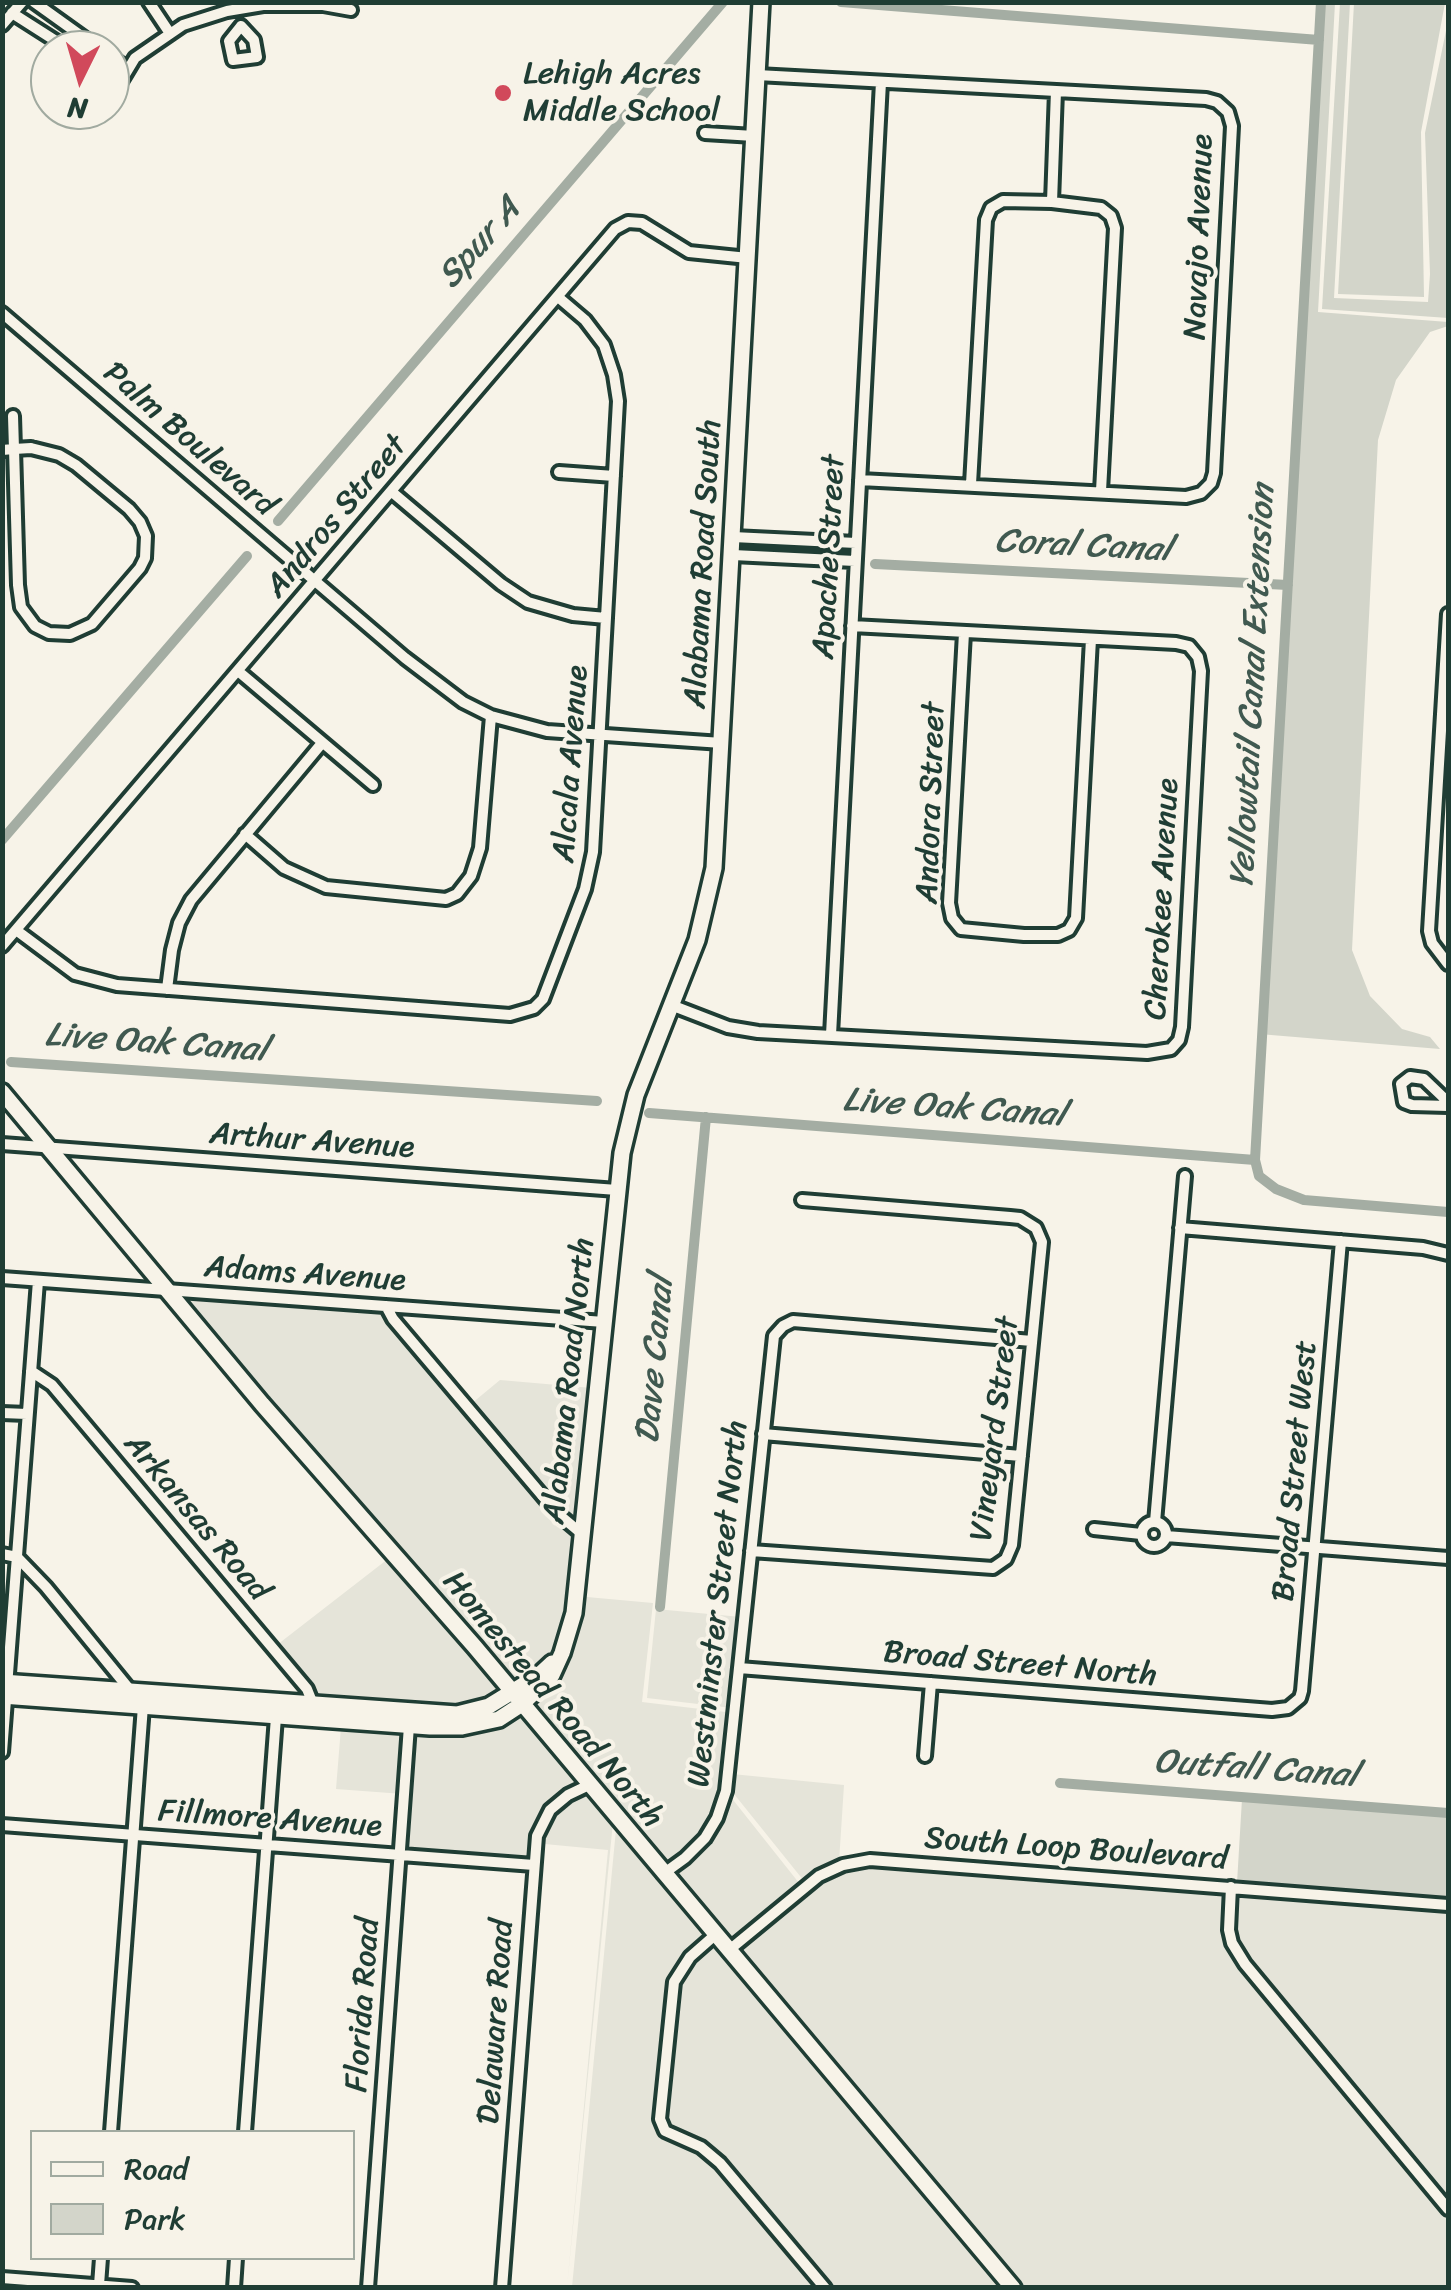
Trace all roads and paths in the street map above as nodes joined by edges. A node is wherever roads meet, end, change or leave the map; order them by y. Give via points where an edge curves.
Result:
1 (22, 2) edge
2 (34, 2) edge
3 (149, 2) edge
4 (761, 2) edge
5 (334, 4) edge
6 (238, 6) edge
7 (351, 10) dead end
8 (12, 13) junction
9 (2, 24) edge
10 (241, 26) dead end
11 (39, 30) edge
12 (73, 30) edge
13 (169, 32) junction
14 (130, 65) edge
15 (757, 75) junction
16 (881, 82) junction
17 (1056, 91) junction
18 (704, 133) dead end
19 (754, 136) junction
20 (1052, 202) junction
21 (748, 258) junction
22 (558, 297) junction
23 (2, 313) edge
24 (13, 416) dead end
25 (8, 449) edge
26 (558, 472) dead end
27 (614, 476) junction
28 (860, 480) junction
29 (972, 484) junction
30 (1101, 491) junction
31 (392, 492) junction
32 (734, 537) junction
33 (856, 543) junction
34 (732, 555) junction
35 (855, 561) junction
36 (316, 580) junction
37 (1448, 614) edge
38 (606, 618) junction
39 (852, 626) junction
40 (964, 632) junction
41 (1091, 639) junction
42 (238, 671) junction
43 (490, 716) junction
44 (600, 736) junction
45 (322, 742) junction
46 (722, 743) junction
47 (1444, 775) edge
48 (373, 785) dead end
49 (245, 834) junction
50 (16, 930) junction
51 (2, 946) edge
52 (1448, 964) edge
53 (168, 989) junction
54 (671, 1006) junction
55 (831, 1036) junction
56 (2, 1092) edge
57 (631, 1113) joint
58 (2, 1144) edge
59 (48, 1148) junction
60 (1184, 1176) dead end
61 (618, 1190) junction
62 (802, 1200) dead end
63 (1180, 1228) junction
64 (1341, 1241) junction
65 (1448, 1254) edge
66 (2, 1278) edge
67 (38, 1281) junction
68 (169, 1291) junction
69 (386, 1306) junction
70 (604, 1322) junction
71 (1032, 1341) junction
72 (31, 1371) junction
73 (2, 1413) edge
74 (27, 1414) junction
75 (763, 1434) junction
76 (1020, 1456) junction
77 (1155, 1522) junction
78 (1094, 1529) dead end
79 (582, 1534) junction
80 (1141, 1534) junction
81 (1166, 1536) junction
82 (1314, 1547) junction
83 (751, 1551) junction
84 (2, 1554) edge
85 (17, 1556) junction
86 (1448, 1558) edge
87 (739, 1668) junction
88 (931, 1683) junction
89 (5, 1689) edge
90 (130, 1690) junction
91 (518, 1698) junction
92 (1295, 1703) joint
93 (313, 1704) junction
94 (143, 1706) junction
95 (276, 1717) junction
96 (409, 1726) junction
97 (2, 1752) edge
98 (925, 1756) dead end
99 (589, 1784) junction
100 (2, 1825) edge
101 (133, 1835) junction
102 (267, 1845) junction
103 (400, 1854) junction
104 (534, 1865) junction
105 (663, 1874) junction
106 (1231, 1887) junction
107 (1448, 1904) edge
108 (715, 1936) junction
109 (728, 1950) junction
110 (111, 2130) edge
111 (245, 2130) edge
112 (1448, 2209) edge
113 (101, 2260) edge
114 (236, 2260) edge
115 (2, 2278) edge
116 (99, 2285) edge
117 (132, 2288) edge
118 (234, 2288) edge
119 (368, 2288) edge
120 (502, 2288) edge
121 (825, 2288) edge
122 (1013, 2288) edge

1 - 8 street
2 - 12 street
3 - 13 street
4 - 15 main road, Alabama Road South
5 - 6 street
5 - 7 street
6 - 10 street
6 - 13 street
8 - 9 street
8 - 11 street
13 - 14 street
15 - 16 street, Navajo Avenue
15 - 19 main road, Alabama Road South
16 - 17 street, Navajo Avenue
16 - 28 street, Apache Street
17 - 20 street
17 - 30 street, Navajo Avenue via 1206,99 1228,112 1232,126 1214,473 1201,493 1186,497
18 - 19 street
19 - 21 main road, Alabama Road South
20 - 29 street via 1003,202 986,220
20 - 30 street via 1101,208 1115,228
21 - 22 street, Andros Street via 689,252 628,222
21 - 32 main road, Alabama Road South
22 - 27 street, Alcala Avenue via 598,336 614,375
22 - 31 street, Andros Street
23 - 36 street, Palm Boulevard
24 - 25 street
25 - 25 street via 46,450 76,465 129,510 146,536 140,568 82,631 49,633 22,607
26 - 27 street
27 - 38 street, Alcala Avenue
28 - 29 street, Navajo Avenue
28 - 33 street, Apache Street
29 - 30 street, Navajo Avenue
31 - 36 street, Andros Street
31 - 38 street via 528,602
32 - 33 street
32 - 34 main road, Alabama Road South
33 - 35 street, Apache Street
34 - 35 street
34 - 46 main road, Alabama Road South
35 - 39 street, Apache Street
36 - 42 street, Andros Street
36 - 43 street, Palm Boulevard via 433,682
37 - 47 street
38 - 44 street, Alcala Avenue
39 - 40 street, Cherokee Avenue
39 - 55 street, Apache Street
40 - 41 street, Cherokee Avenue
40 - 41 street, Andora Street via 948,903 961,929 1024,935 1058,935 1076,918
41 - 55 street, Cherokee Avenue via 1176,643 1198,657 1179,1040 1147,1053
42 - 45 street
42 - 50 street, Andros Street
43 - 44 street, Palm Boulevard via 547,732
43 - 49 street via 480,848 457,894 326,886 284,868
44 - 46 street, Palm Boulevard
44 - 53 street, Alcala Avenue via 591,866 554,972 534,1008 510,1015
45 - 48 street
45 - 49 street
46 - 54 main road, Alabama Road South via 711,888
47 - 52 street via 1430,930
49 - 53 street via 183,914
50 - 51 street, Andros Street
50 - 53 street, Alcala Avenue via 85,978
54 - 55 street, Cherokee Avenue via 743,1030
54 - 57 main road, Alabama Road South
56 - 59 main road, Homestead Road North
57 - 61 main road, Alabama Road North
58 - 59 street, Arthur Avenue
59 - 61 street, Arthur Avenue
59 - 68 main road, Homestead Road North
60 - 63 street
61 - 70 main road, Alabama Road North
62 - 71 street, Vineyard Street via 1020,1218 1036,1228 1042,1242
63 - 64 street
63 - 77 street
64 - 65 street
64 - 82 street, Broad Street West
66 - 67 street, Adams Avenue
67 - 68 street, Adams Avenue
67 - 72 street
68 - 69 street, Adams Avenue
68 - 91 main road, Homestead Road North
69 - 70 street, Adams Avenue
69 - 79 street via 556,1513
70 - 79 main road, Alabama Road North
71 - 75 street, Westminster Street North via 790,1322 774,1336
71 - 76 street, Vineyard Street
72 - 74 street
72 - 93 street, Arkansas Road via 52,1385
73 - 74 street
74 - 85 street
75 - 76 street
75 - 83 street, Westminster Street North
76 - 83 street, Vineyard Street via 1012,1546 994,1568
77 - 80 street
77 - 81 street
78 - 80 street
79 - 91 main road, Alabama Road North via 562,1653
80 - 81 street via 1151,1546
81 - 82 street
82 - 86 street
82 - 92 street, Broad Street West via 1302,1691
83 - 87 street, Westminster Street North
84 - 85 street
85 - 89 street
85 - 90 street
87 - 88 street, Broad Street North
87 - 105 street, Westminster Street North via 722,1806 705,1838
88 - 92 street, Broad Street North via 1280,1711
88 - 98 street
89 - 90 main road
89 - 94 main road
89 - 97 street
90 - 93 main road
91 - 93 main road via 457,1714
91 - 96 main road via 499,1719 484,1724
91 - 99 main road, Homestead Road North
94 - 95 main road
94 - 101 street
95 - 96 main road
95 - 102 street
96 - 103 street, Florida Road
99 - 104 street, Delaware Road via 542,1821
99 - 105 main road, Homestead Road North
100 - 101 street, Fillmore Avenue
101 - 102 street, Fillmore Avenue
101 - 110 street
102 - 103 street, Fillmore Avenue
102 - 111 street
103 - 104 street, Fillmore Avenue
103 - 119 street, Florida Road
104 - 120 street, Delaware Road
105 - 108 main road, Homestead Road North
106 - 107 street, South Loop Boulevard
106 - 109 street, South Loop Boulevard via 857,1862 807,1885
106 - 112 street via 1229,1930 1245,1964
108 - 109 main road, Homestead Road North
108 - 121 street via 674,1982 660,2119 665,2131 720,2163
109 - 122 main road, Homestead Road North
113 - 116 street
114 - 118 street
115 - 116 street
116 - 117 street

